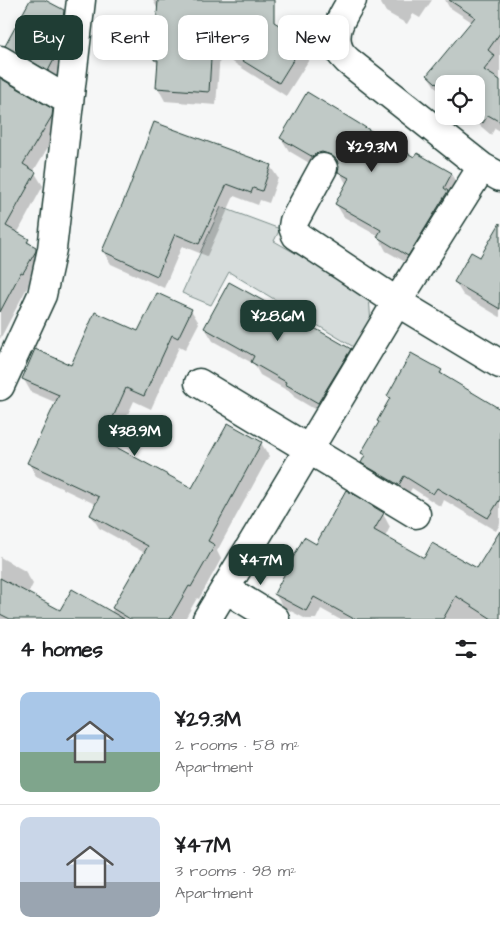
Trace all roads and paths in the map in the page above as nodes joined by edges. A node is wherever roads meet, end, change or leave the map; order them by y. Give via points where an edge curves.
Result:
1 (81, 0) edge
2 (352, 0) edge
3 (0, 60) edge
4 (69, 101) junction
5 (323, 168) dead end
6 (491, 172) edge
7 (397, 302) junction
8 (500, 364) edge
9 (199, 383) dead end
10 (0, 386) edge
11 (309, 449) junction
12 (416, 514) dead end
13 (226, 589) junction
14 (207, 619) edge
15 (275, 619) edge

1 - 4 street
2 - 6 street via 337,29 336,40 348,61
3 - 4 street
4 - 10 street via 52,249 42,295
5 - 7 street via 294,221 296,236
6 - 7 street
7 - 8 street
7 - 11 street
9 - 11 street
11 - 12 street
11 - 13 street
13 - 14 street
13 - 15 street

